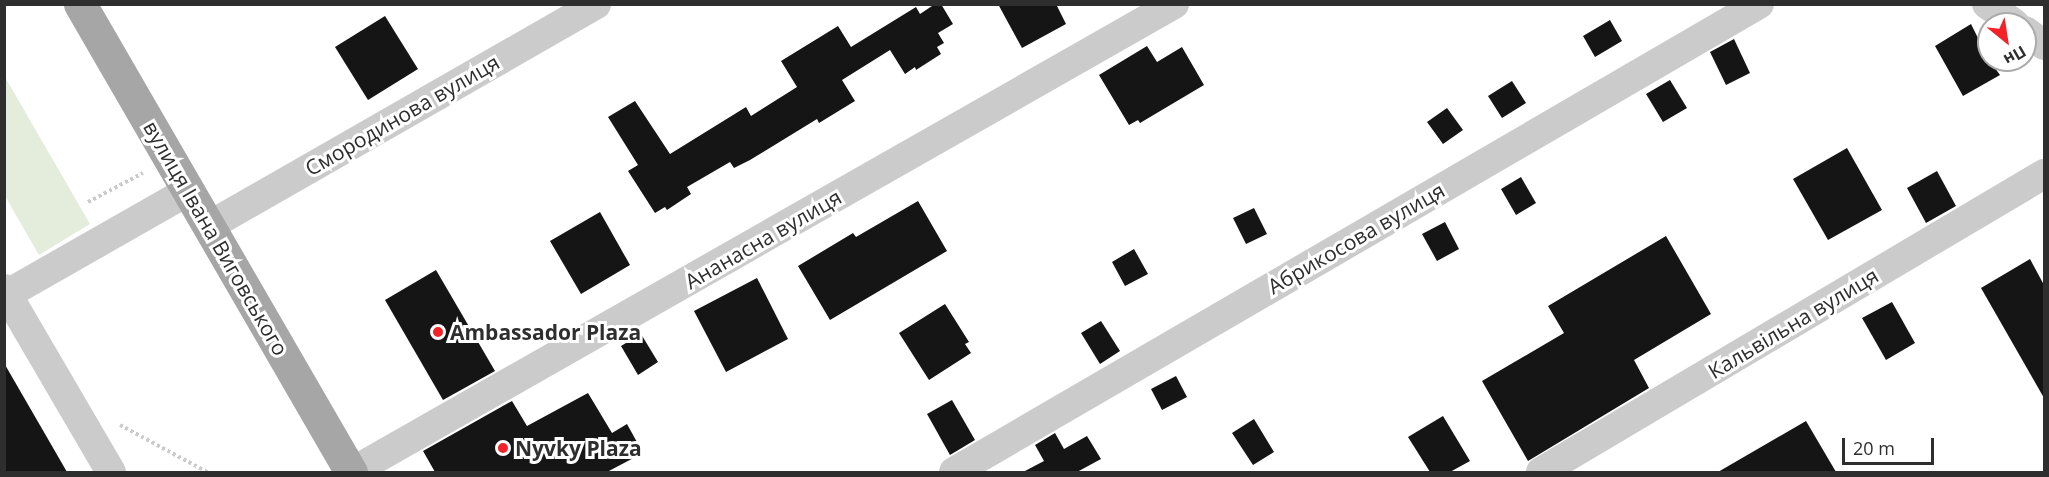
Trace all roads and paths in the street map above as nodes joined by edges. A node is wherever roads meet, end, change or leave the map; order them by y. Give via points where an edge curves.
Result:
1 (80, 4) edge
2 (596, 4) edge
3 (1174, 4) edge
4 (1759, 4) edge
5 (169, 159) junction
6 (2044, 174) edge
7 (188, 191) junction
8 (88, 202) dead end
9 (209, 226) junction
10 (6, 293) edge
11 (117, 423) dead end
12 (397, 462) edge
13 (111, 472) edge
14 (207, 472) edge
15 (352, 472) edge
16 (954, 472) edge
17 (1541, 472) edge

1 - 5 main road, вулиця Івана Виговського
2 - 9 street, Смородинова вулиця
3 - 12 street, Ананасна вулиця
4 - 16 street, Абрикосова вулиця
5 - 7 main road, вулиця Івана Виговського
5 - 8 path
6 - 17 street, Кальвільна вулиця
7 - 9 main road, вулиця Івана Виговського
7 - 10 street
9 - 15 main road, вулиця Івана Виговського
10 - 13 street
11 - 14 path
12 - 15 street, Ананасна вулиця

